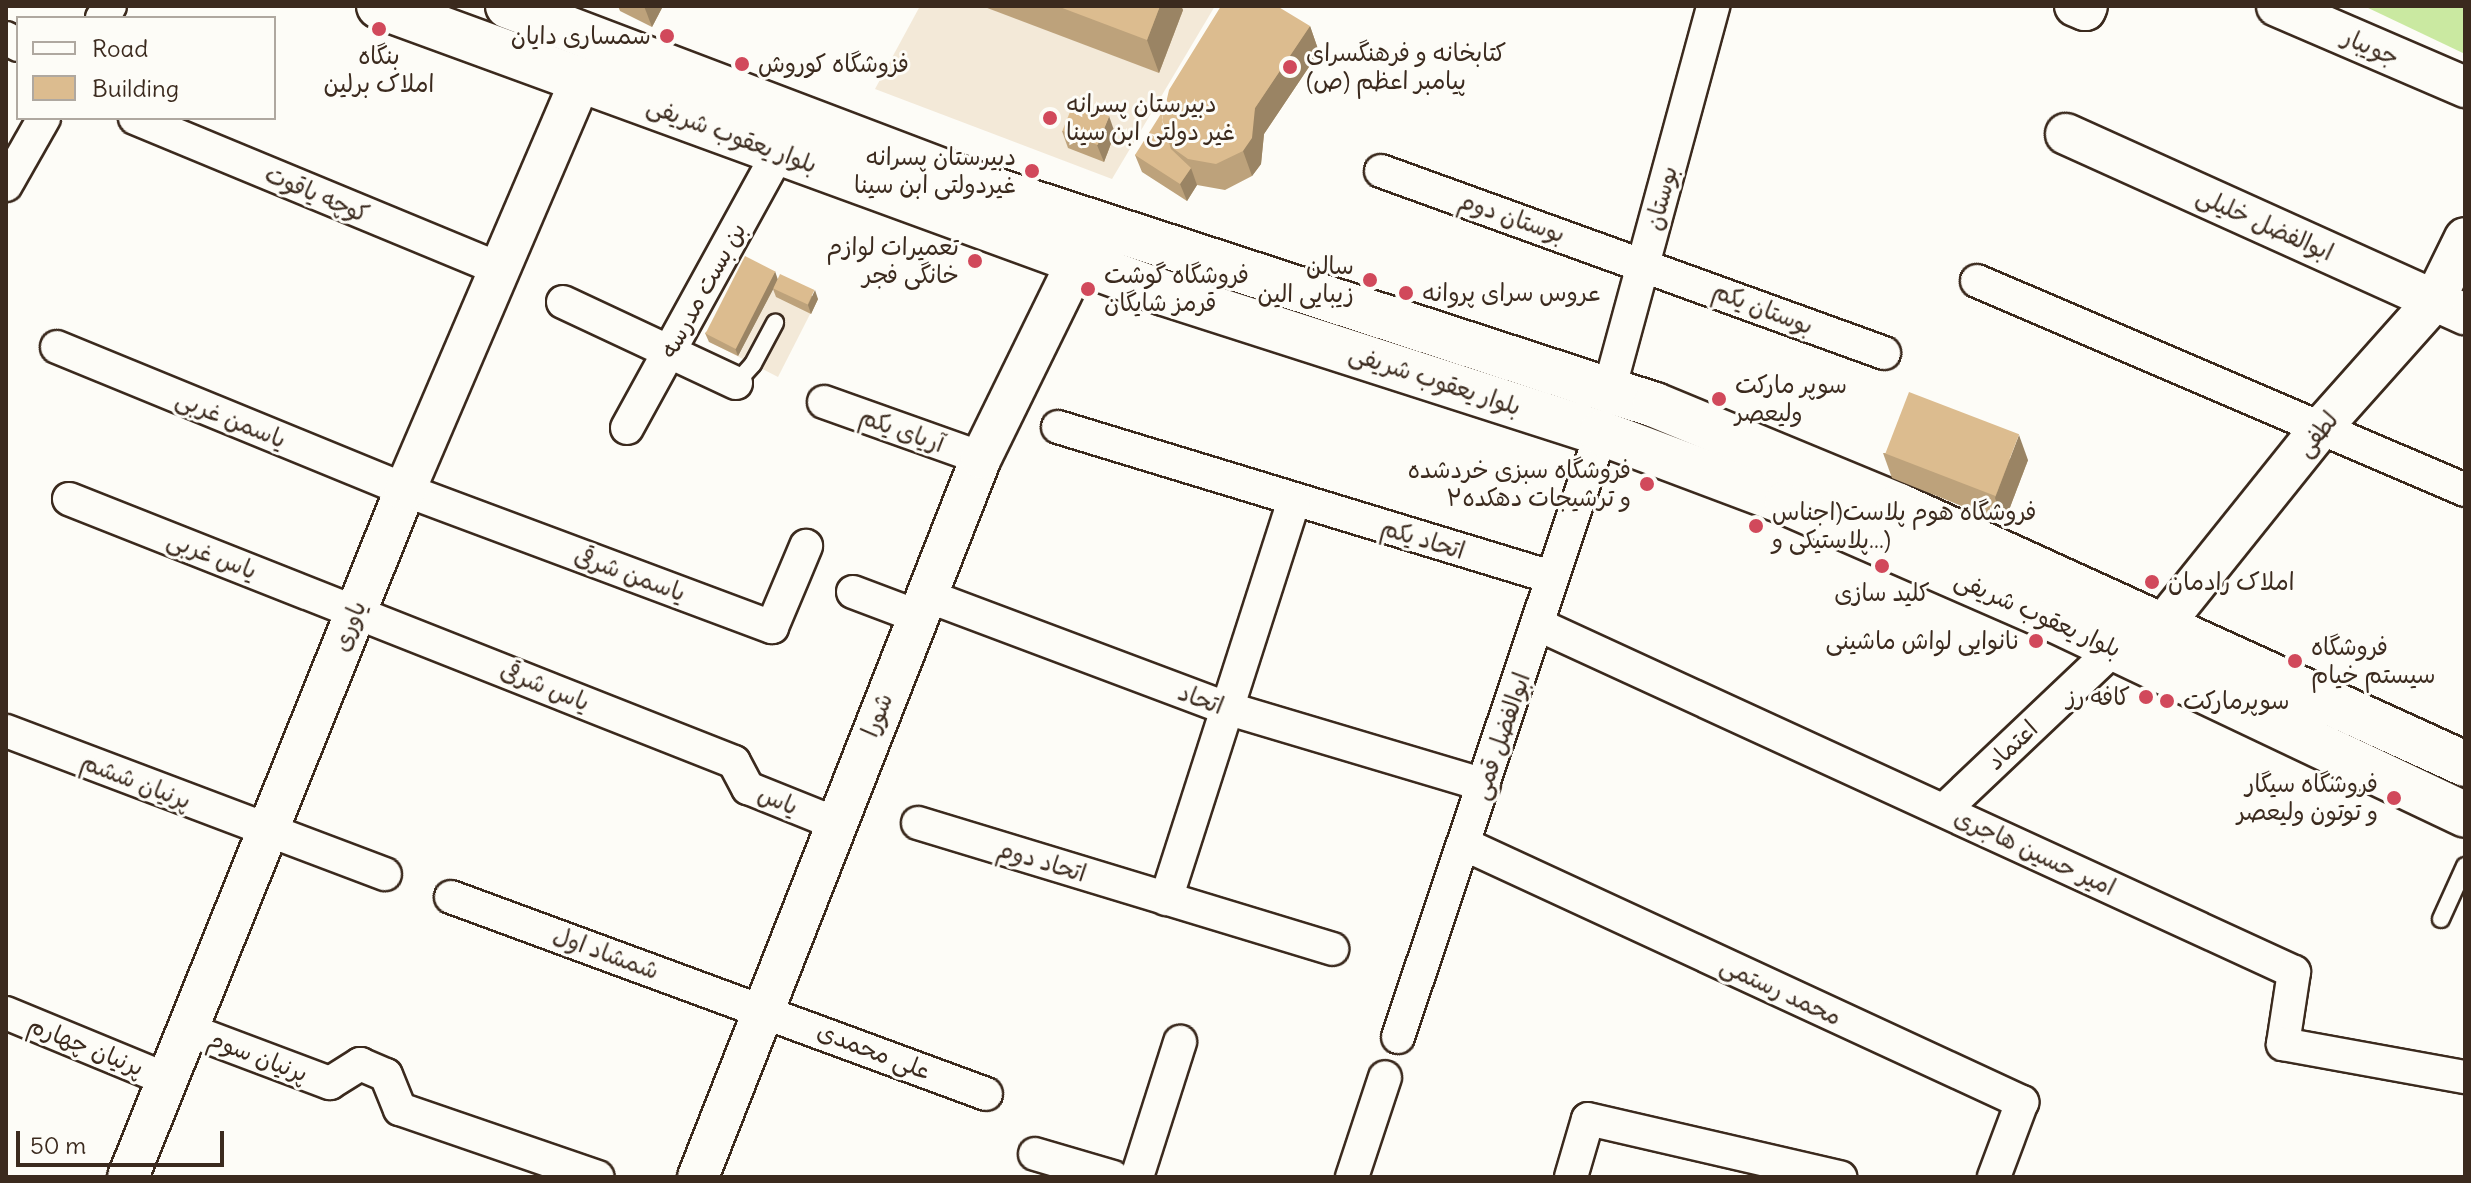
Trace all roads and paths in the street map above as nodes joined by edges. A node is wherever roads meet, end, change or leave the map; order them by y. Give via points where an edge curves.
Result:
1 (379, 6) edge
2 (508, 6) edge
3 (1713, 6) edge
4 (2075, 6) edge
5 (2087, 6) edge
6 (2277, 6) edge
7 (583, 19) edge
8 (581, 80) junction
9 (2465, 87) edge
10 (43, 120) edge
11 (140, 120) edge
12 (2066, 134) dead end
13 (779, 152) junction
14 (1381, 171) dead end
15 (6, 184) edge
16 (1096, 221) junction
17 (2465, 238) edge
18 (1077, 262) junction
19 (1643, 262) junction
20 (499, 269) junction
21 (1977, 281) dead end
22 (563, 302) dead end
23 (2449, 307) edge
24 (775, 323) dead end
25 (57, 347) dead end
26 (669, 352) junction
27 (1884, 353) dead end
28 (736, 383) joint
29 (1609, 390) junction
30 (824, 402) dead end
31 (1058, 427) dead end
32 (627, 428) dead end
33 (2320, 429) junction
34 (1601, 433) junction
35 (981, 458) junction
36 (405, 490) junction
37 (2465, 490) edge
38 (69, 499) dead end
39 (1294, 501) junction
40 (806, 546) dead end
41 (1551, 577) junction
42 (853, 592) dead end
43 (921, 605) junction
44 (355, 610) junction
45 (1539, 625) junction
46 (2162, 626) junction
47 (2115, 648) junction
48 (1226, 708) junction
49 (6, 731) edge
50 (734, 762) joint
51 (2465, 764) edge
52 (1484, 785) junction
53 (1944, 810) junction
54 (2465, 815) edge
55 (835, 823) junction
56 (918, 823) dead end
57 (266, 830) junction
58 (1466, 845) junction
59 (2465, 866) edge
60 (385, 874) dead end
61 (451, 897) dead end
62 (1166, 899) junction
63 (2441, 919) dead end
64 (1332, 949) dead end
65 (762, 1009) junction
66 (6, 1013) edge
67 (186, 1029) junction
68 (1398, 1037) dead end
69 (1180, 1042) dead end
70 (1385, 1077) dead end
71 (2465, 1077) edge
72 (166, 1079) junction
73 (986, 1094) dead end
74 (1035, 1154) dead end
75 (128, 1177) edge
76 (598, 1177) edge
77 (698, 1177) edge
78 (1113, 1177) edge
79 (1137, 1177) edge
80 (1352, 1177) edge
81 (1571, 1177) edge
82 (1840, 1177) edge
83 (1994, 1177) edge

1 - 8 main road, بلوار یعقوب شریفی
2 - 7 main road, بلوار یعقوب شریفی
3 - 19 street, بوستان
4 - 5 street
6 - 9 street, جویبار
7 - 8 main road
7 - 16 main road, بلوار یعقوب شریفی via 979,185
8 - 13 main road, بلوار یعقوب شریفی
8 - 20 street, یاوری
10 - 15 street
11 - 20 street, کوچه یاقوت
12 - 23 street, ابوالفضل خلیلی
13 - 18 main road, بلوار یعقوب شریفی
13 - 26 street, بن بست مدرسه
14 - 19 street, بوستان دوم
16 - 18 main road
16 - 29 main road, بلوار یعقوب شریفی
17 - 23 street, لطفی
18 - 34 main road, بلوار یعقوب شریفی
18 - 35 street, شورا
19 - 27 street, بوستان یکم
19 - 29 street, بوستان
20 - 36 street, یاوری
21 - 33 street
22 - 26 street
23 - 33 street, لطفی
24 - 28 lane
25 - 36 street, یاسمن غربی
26 - 28 street
26 - 32 street, بن بست مدرسه
29 - 46 main road, بلوار یعقوب شریفی via 1899,506
30 - 35 street, آریای یکم
31 - 39 street, اتحاد یکم
33 - 37 street
33 - 46 street, لطفی
34 - 41 street, ابوالفضل قمی
34 - 47 main road, بلوار یعقوب شریفی via 1787,503
35 - 43 street, شورا
36 - 40 street, یاسمن شرقی via 772,627
36 - 44 street, یاوری
38 - 44 street, یاس غربی
39 - 41 street, اتحاد یکم
39 - 48 street
41 - 45 street, ابوالفضل قمی
42 - 43 street, اتحاد
43 - 48 street, اتحاد
43 - 55 street, شورا
44 - 50 street, یاس شرقی
44 - 57 street, یاوری
45 - 52 street, ابوالفضل قمی
45 - 53 street, امیر حسین هاجری
46 - 47 main road
46 - 51 main road, بلوار یعقوب شریفی
47 - 53 street, اعتماد
47 - 54 main road, بلوار یعقوب شریفی
48 - 52 street, اتحاد
48 - 62 street
49 - 57 street, پرنیان ششم
50 - 55 street, یاس via 748,788
52 - 58 street, ابوالفضل قمی
53 - 71 street, امیر حسین هاجری via 2294,972 2283,1044
55 - 65 street, شورا
56 - 62 street, اتحاد دوم
57 - 60 street, پرنیان ششم
57 - 67 street, یاوری
58 - 68 street, ابوالفضل قمی
58 - 83 street, محمد رستمی via 2022,1102
59 - 63 lane
61 - 65 street, شمشاد اول
62 - 64 street, اتحاد دوم
65 - 73 street, علی محمدی
65 - 77 street, شورا
66 - 72 street, پرنیان چهارم
67 - 72 street, یاوری
67 - 76 street, پرنیان سوم via 330,1083 360,1064 386,1075 400,1109
69 - 79 street
70 - 80 street
72 - 75 street, یاوری
74 - 78 street
81 - 82 street via 1588,1119

